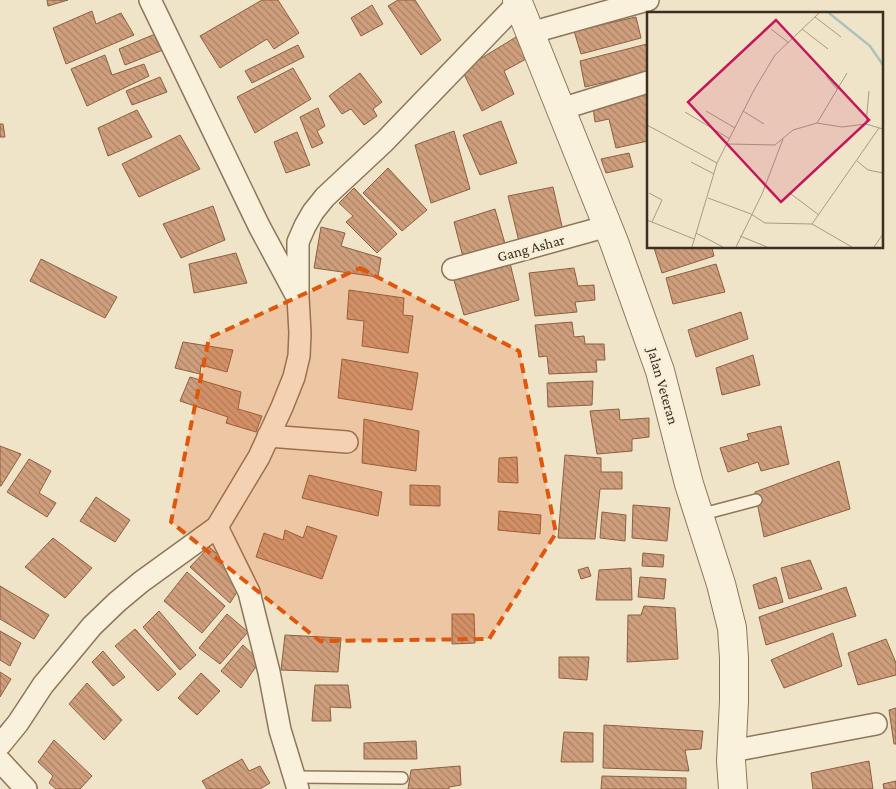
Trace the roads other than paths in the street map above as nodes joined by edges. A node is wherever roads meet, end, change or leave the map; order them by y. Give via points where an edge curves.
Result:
1 (150, 0) edge
2 (648, 0) edge
3 (518, 2) edge
4 (530, 33) junction
5 (647, 82) edge
6 (561, 109) junction
7 (608, 226) junction
8 (453, 269) dead end
9 (298, 297) junction
10 (268, 436) junction
11 (347, 442) dead end
12 (756, 500) dead end
13 (699, 516) junction
14 (218, 527) junction
15 (876, 724) dead end
16 (0, 745) edge
17 (732, 751) junction
18 (0, 761) edge
19 (402, 778) dead end
20 (296, 783) edge
21 (26, 789) edge
22 (733, 789) edge

1 - 9 street via 259,226
2 - 4 street
3 - 4 street, Jalan Veteran
3 - 9 street via 313,212 298,242
4 - 6 street, Jalan Veteran
5 - 6 street
6 - 7 street, Jalan Veteran
7 - 8 street, Gang Ashar
7 - 13 street, Jalan Veteran via 660,371
9 - 10 street via 300,333 294,377
10 - 11 street
10 - 14 street
12 - 13 lane
13 - 17 street, Jalan Veteran via 732,628
14 - 16 street via 141,582 92,626 43,685
14 - 20 street via 250,592 280,730
15 - 17 street
17 - 22 street, Jalan Veteran
18 - 21 street
19 - 20 lane

